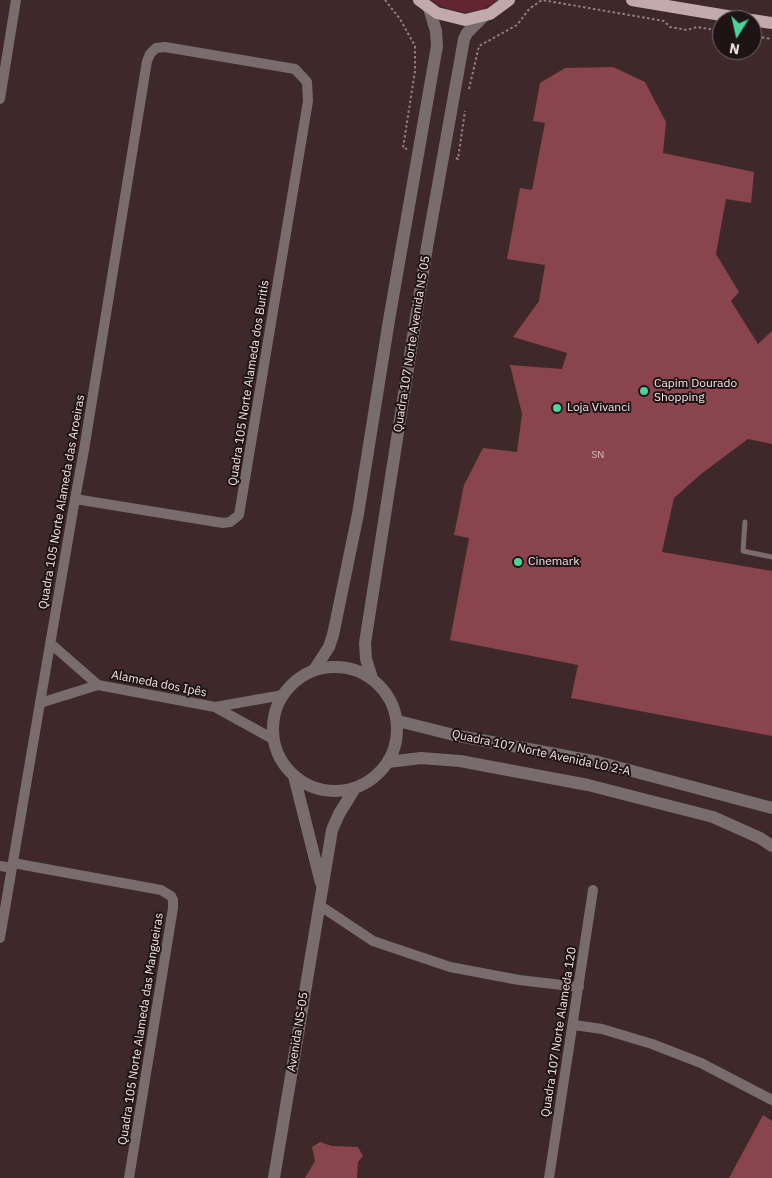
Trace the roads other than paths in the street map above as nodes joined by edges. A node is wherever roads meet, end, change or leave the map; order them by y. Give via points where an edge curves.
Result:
1 (16, 0) edge
2 (509, 0) edge
3 (632, 0) edge
4 (424, 4) edge
5 (712, 13) edge
6 (483, 17) junction
7 (309, 89) joint
8 (0, 99) edge
9 (75, 499) junction
10 (745, 522) dead end
11 (772, 557) edge
12 (50, 643) junction
13 (314, 670) junction
14 (372, 678) junction
15 (98, 685) junction
16 (282, 694) junction
17 (40, 703) junction
18 (215, 707) junction
19 (398, 721) junction
20 (273, 739) junction
21 (388, 762) junction
22 (294, 776) junction
23 (355, 788) junction
24 (772, 808) edge
25 (772, 846) edge
26 (0, 866) edge
27 (13, 866) junction
28 (5, 881) edge
29 (322, 886) junction
30 (593, 890) dead end
31 (319, 905) junction
32 (0, 938) edge
33 (579, 987) junction
34 (574, 1025) junction
35 (772, 1100) edge
36 (129, 1178) edge
37 (274, 1178) edge
38 (549, 1178) edge

1 - 8 street
2 - 6 main road
3 - 5 main road
4 - 6 main road via 454,19
4 - 13 street, Quadra 107 Norte Avenida NS 05 via 436,31 437,46 354,532 333,635
6 - 14 street, Quadra 107 Norte Avenida NS 05 via 464,40 443,156 365,643
7 - 9 street, Quadra 105 Norte Alameda dos Buritís via 239,515 223,523
7 - 9 street, Quadra 105 Norte Alameda das Aroeiras via 301,73 290,67 165,47 152,51 146,68
9 - 12 street, Quadra 105 Norte Alameda das Aroeiras
10 - 11 lane via 743,551
12 - 15 street, Alameda dos Ipês
12 - 17 street, Quadra 105 Norte Alameda das Aroeiras
13 - 14 street via 344,667
13 - 16 street via 296,680
14 - 19 street via 389,697
15 - 17 street, Alameda dos Ipês
15 - 18 street, Alameda dos Ipês
16 - 18 street, Alameda dos Ipês
16 - 20 street via 272,724
17 - 27 street, Quadra 105 Norte Alameda das Aroeiras
18 - 20 street, Alameda dos Ipês
19 - 21 street via 396,743
19 - 24 street, Quadra 107 Norte Avenida LO 2-A via 598,762
20 - 22 street via 281,760
21 - 23 street via 374,778
21 - 25 street, Quadra 107 Norte Avenida LO 2-A via 421,758 460,761 588,785 713,817
22 - 23 street via 313,787 334,791
22 - 29 street
23 - 29 street via 332,830
26 - 27 street
27 - 28 street, Quadra 105 Norte Alameda das Aroeiras
27 - 36 street, Quadra 105 Norte Alameda das Mangueiras via 161,890 171,896 173,908
28 - 32 street, Quadra 105 Norte Alameda das Aroeiras
29 - 31 street, Avenida NS-05
30 - 33 street, Quadra 107 Norte Alameda 120
31 - 33 street via 373,941 450,967
31 - 37 street, Avenida NS-05
33 - 34 street, Quadra 107 Norte Alameda 120
34 - 35 street via 602,1029 652,1044 701,1063
34 - 38 street, Quadra 107 Norte Alameda 120

